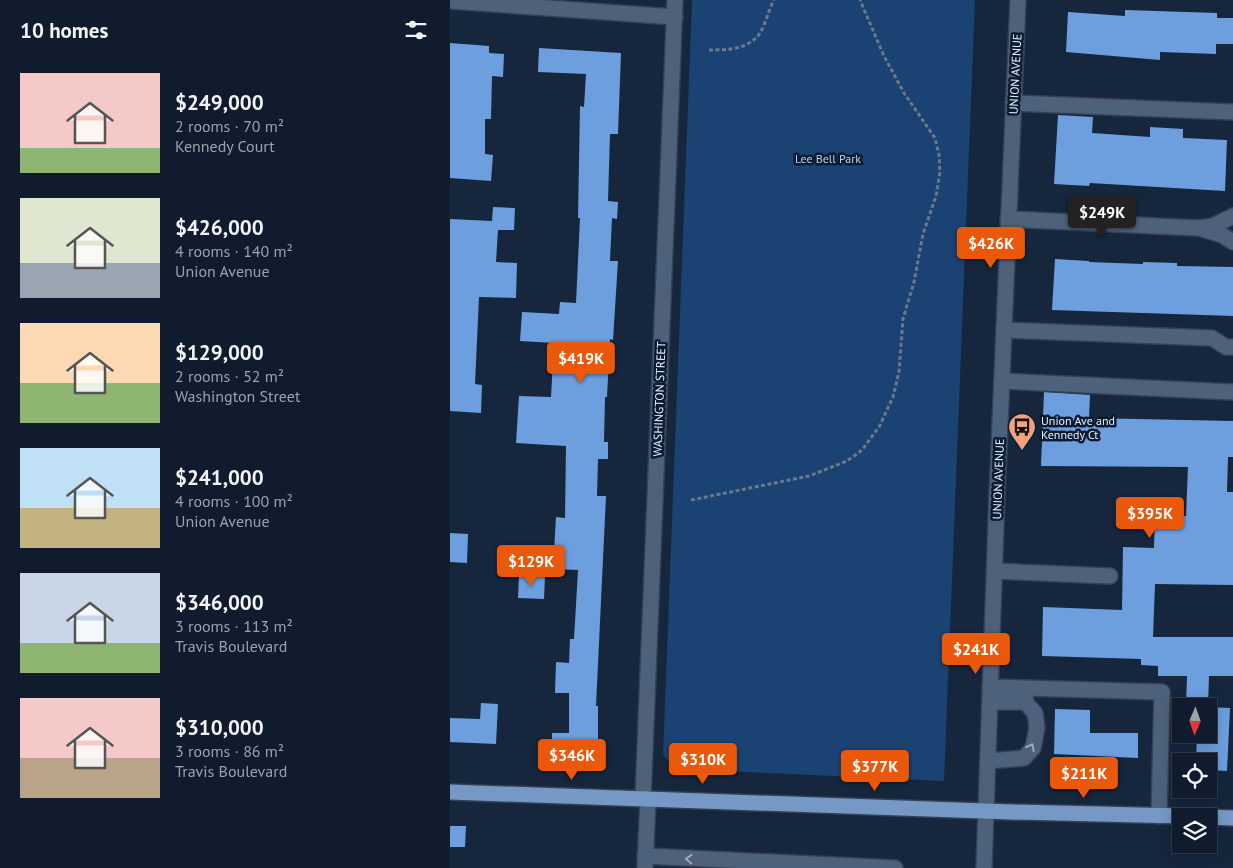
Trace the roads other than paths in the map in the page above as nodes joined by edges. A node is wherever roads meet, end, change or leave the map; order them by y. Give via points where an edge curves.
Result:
1 (675, 0) edge
2 (1018, 0) edge
3 (450, 1) edge
4 (675, 17) junction
5 (1014, 103) junction
6 (1233, 112) edge
7 (1233, 216) edge
8 (1008, 219) junction
9 (1198, 228) junction
10 (1233, 242) edge
11 (1004, 330) junction
12 (1233, 347) edge
13 (1002, 381) junction
14 (1233, 392) edge
15 (994, 571) junction
16 (1110, 576) dead end
17 (990, 695) junction
18 (1025, 696) junction
19 (988, 761) junction
20 (450, 792) edge
21 (646, 798) junction
22 (986, 811) junction
23 (1159, 816) junction
24 (1172, 816) edge
25 (1217, 817) edge
26 (1233, 818) edge
27 (645, 862) edge
28 (895, 868) edge
29 (984, 868) edge

1 - 4 street, WASHINGTON STREET
2 - 5 street, UNION AVENUE
3 - 4 street
4 - 21 street, WASHINGTON STREET
5 - 6 street
5 - 8 street, UNION AVENUE
7 - 9 street via 1213,226
8 - 9 street
8 - 11 street, UNION AVENUE
9 - 10 street
11 - 12 street via 1212,338 1226,347
11 - 13 street, UNION AVENUE
13 - 14 street
13 - 15 street, UNION AVENUE
15 - 16 street
15 - 17 street, UNION AVENUE
17 - 18 street
17 - 19 street, UNION AVENUE
19 -> 18 street via 1024,758 1032,748 1037,728 1035,713
18 - 23 street via 1162,692
19 - 22 street, UNION AVENUE
20 - 21 main road
21 - 22 main road
21 - 27 street, WASHINGTON STREET
22 - 23 main road
22 - 29 street, UNION AVENUE
23 - 24 main road
25 - 26 main road
28 -> 27 street

